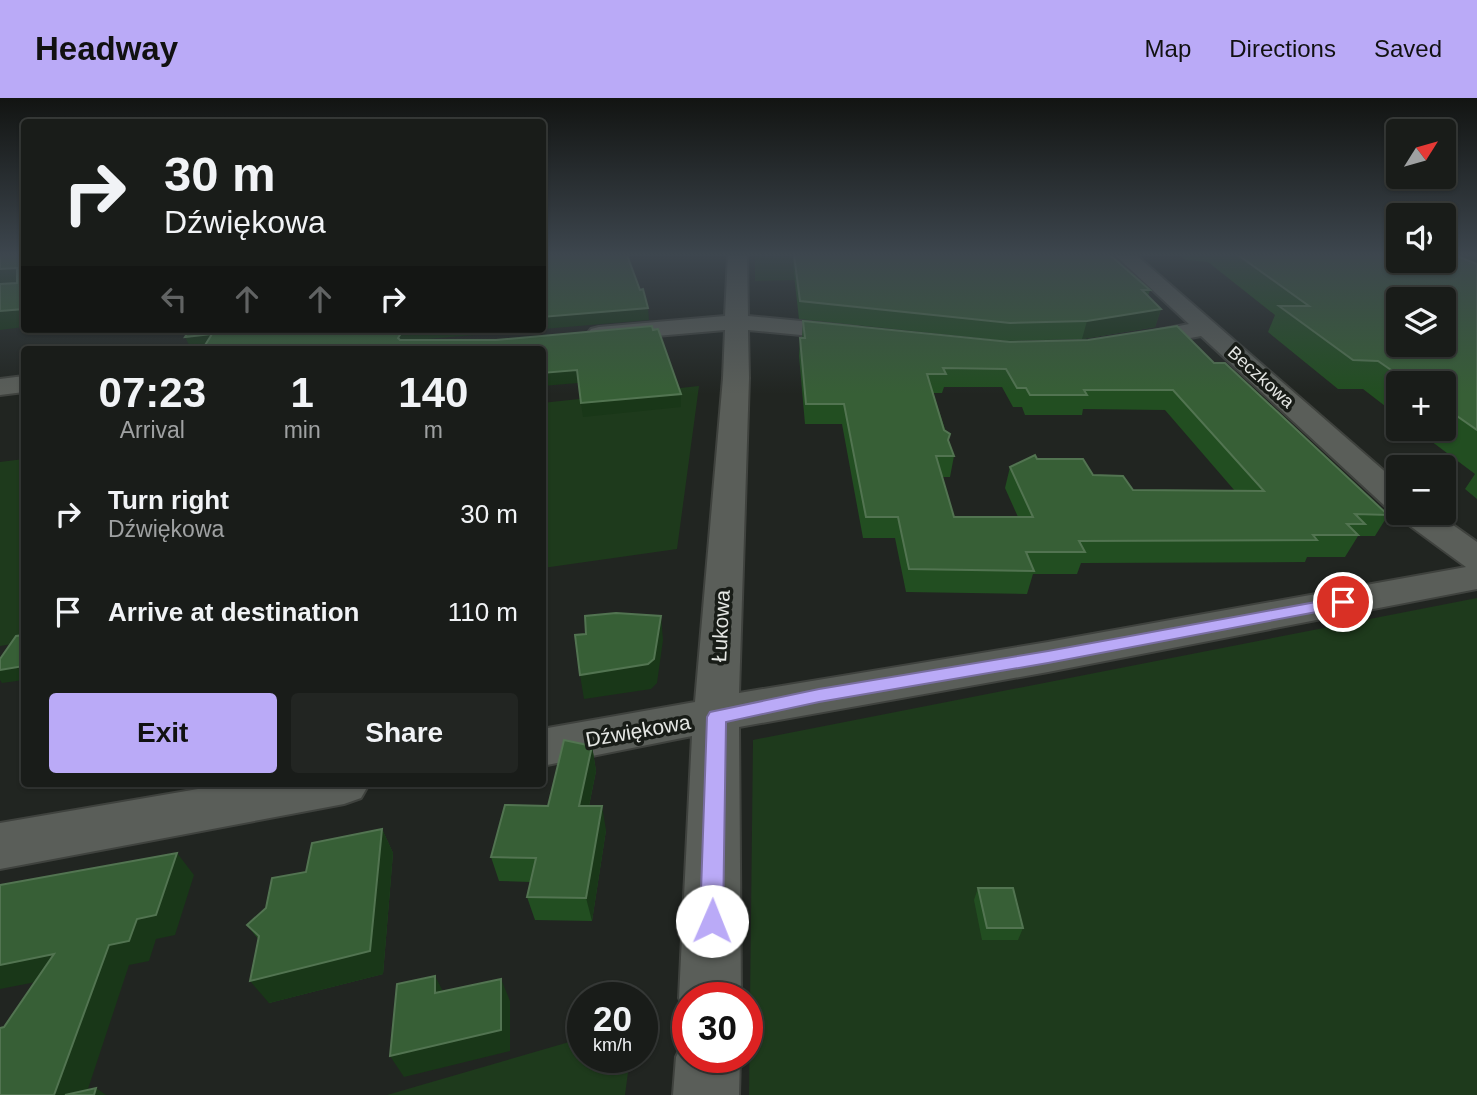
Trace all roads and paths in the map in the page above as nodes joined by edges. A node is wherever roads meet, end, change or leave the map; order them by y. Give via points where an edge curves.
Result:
1 (736, 302) edge
2 (1177, 302) edge
3 (736, 322) junction
4 (1206, 328) junction
5 (577, 336) edge
6 (872, 336) edge
7 (1108, 346) edge
8 (21, 384) edge
9 (0, 387) edge
10 (1386, 489) edge
11 (1430, 525) edge
12 (1477, 559) edge
13 (1477, 577) edge
14 (716, 717) junction
15 (546, 747) edge
16 (327, 787) edge
17 (0, 846) edge
18 (710, 982) edge
19 (707, 1073) edge
20 (706, 1095) edge

1 - 3 street, Łukowa
2 - 4 street, Beczkowa
3 - 5 street
3 - 6 street
3 - 14 street, Łukowa
4 - 7 street
4 - 10 street, Beczkowa
8 - 9 street
11 - 12 street
13 - 14 street, Dźwiękowa
14 - 15 street, Dźwiękowa
14 - 18 street, Łukowa
16 - 17 street
19 - 20 street

